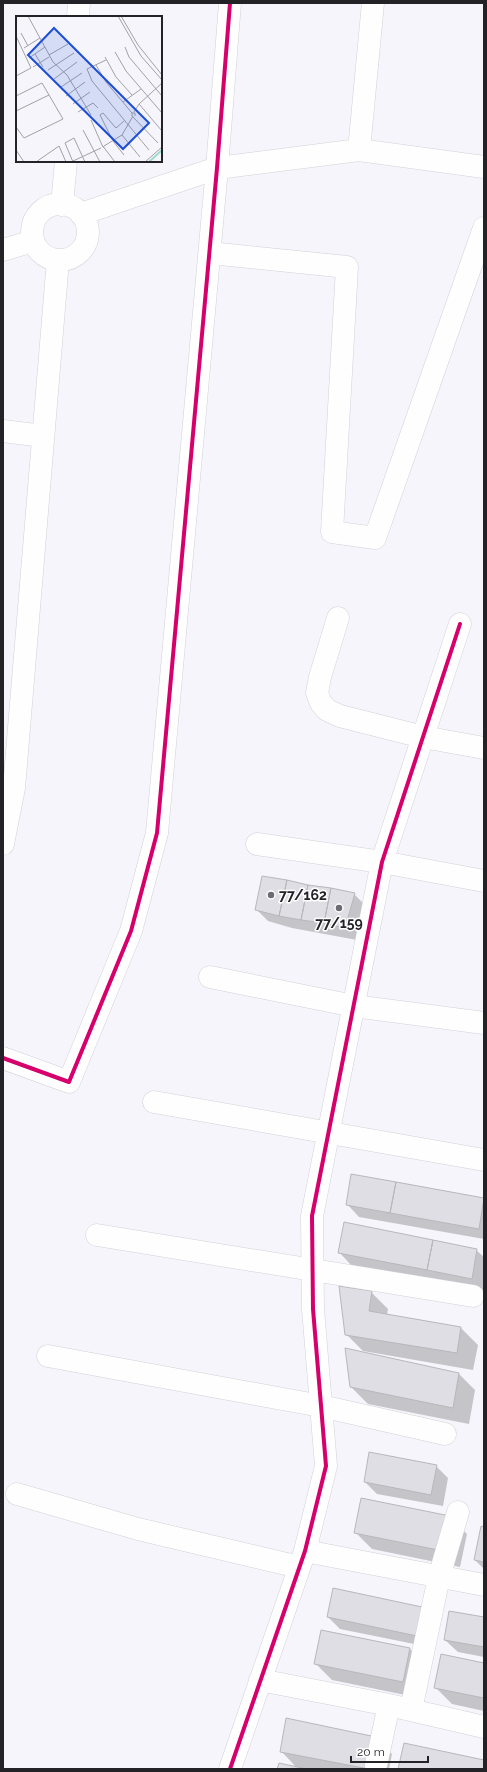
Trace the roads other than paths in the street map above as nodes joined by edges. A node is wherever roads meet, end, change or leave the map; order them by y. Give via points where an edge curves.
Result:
1 (79, 3) edge
2 (230, 3) edge
3 (373, 3) edge
4 (78, 16) edge
5 (359, 150) junction
6 (66, 162) edge
7 (484, 167) edge
8 (217, 168) junction
9 (62, 204) junction
10 (81, 214) junction
11 (484, 228) edge
12 (33, 241) junction
13 (3, 250) edge
14 (210, 253) junction
15 (58, 260) junction
16 (3, 430) edge
17 (43, 436) junction
18 (338, 618) dead end
19 (460, 624) dead end
20 (423, 737) junction
21 (484, 748) edge
22 (3, 844) edge
23 (257, 844) dead end
24 (382, 862) junction
25 (484, 881) edge
26 (210, 977) dead end
27 (354, 1006) junction
28 (484, 1023) edge
29 (3, 1058) edge
30 (154, 1102) dead end
31 (328, 1134) junction
32 (484, 1160) edge
33 (97, 1234) dead end
34 (312, 1270) junction
35 (473, 1296) dead end
36 (48, 1356) dead end
37 (321, 1406) junction
38 (445, 1434) dead end
39 (17, 1494) dead end
40 (458, 1512) dead end
41 (302, 1559) junction
42 (439, 1576) junction
43 (484, 1585) edge
44 (260, 1680) junction
45 (389, 1706) junction
46 (411, 1710) junction
47 (484, 1727) edge
48 (376, 1766) dead end
49 (230, 1769) edge

1 - 4 street
2 - 8 street
3 - 5 street
5 - 7 street
5 - 8 street
6 - 9 street
8 - 10 street
8 - 14 street
9 - 10 street
9 - 12 street via 42,211 35,219
10 - 15 street via 87,224 88,235 85,245 78,254
11 - 14 street via 375,538 332,532 347,267
12 - 13 street
12 - 15 street via 47,257
14 - 29 street via 157,833 131,931 69,1082
15 - 17 street
16 - 17 street
17 - 22 street via 14,788
18 - 20 street via 320,677 317,693 321,703 327,710 340,716
19 - 20 street
20 - 21 street
20 - 24 street
23 - 24 street
24 - 25 street
24 - 27 street
26 - 27 street
27 - 28 street
27 - 31 street
30 - 31 street
31 - 32 street
31 - 34 street via 312,1216
33 - 34 street
34 - 35 street
34 - 37 street
36 - 37 street
37 - 38 street
37 - 41 street via 326,1466
39 - 41 street via 138,1529
40 - 42 street
41 - 42 street
41 - 44 street
42 - 43 street
42 - 46 street
44 - 45 street
44 - 49 street
45 - 46 street
45 - 48 street
46 - 47 street

